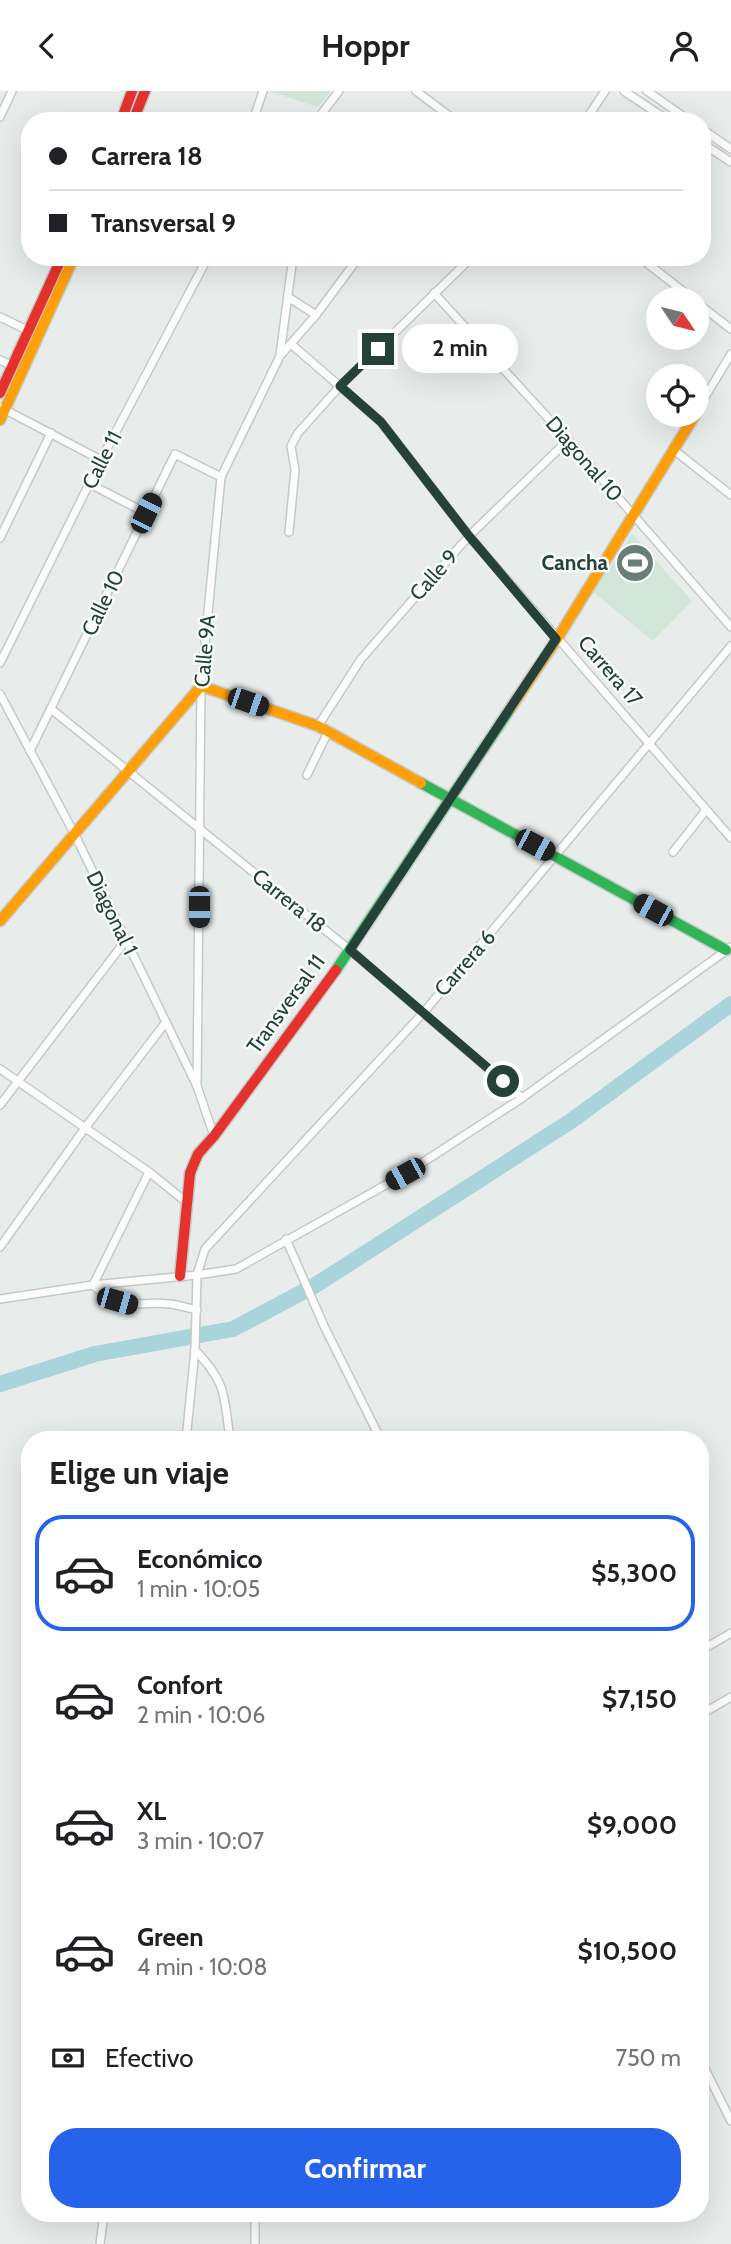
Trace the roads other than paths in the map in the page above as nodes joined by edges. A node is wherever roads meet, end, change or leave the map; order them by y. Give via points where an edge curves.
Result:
1 (12, 91) edge
2 (132, 91) edge
3 (145, 91) edge
4 (263, 91) edge
5 (339, 91) edge
6 (416, 91) edge
7 (605, 91) edge
8 (624, 91) edge
9 (647, 91) edge
10 (124, 112) edge
11 (137, 112) edge
12 (256, 112) edge
13 (323, 112) edge
14 (444, 112) edge
15 (591, 112) edge
16 (656, 112) edge
17 (677, 112) edge
18 (0, 117) edge
19 (711, 135) edge
20 (711, 149) edge
21 (731, 149) edge
22 (731, 162) edge
23 (59, 266) edge
24 (69, 266) edge
25 (203, 266) edge
26 (292, 266) edge
27 (352, 266) edge
28 (462, 266) edge
29 (650, 266) edge
30 (677, 287) edge
31 (434, 293) junction
32 (288, 297) junction
33 (47, 304) junction
34 (709, 312) edge
35 (316, 315) junction
36 (0, 317) edge
37 (731, 329) edge
38 (29, 331) junction
39 (291, 344) junction
40 (731, 354) edge
41 (280, 356) junction
42 (0, 360) edge
43 (12, 366) junction
44 (340, 386) junction
45 (709, 391) edge
46 (0, 393) edge
47 (2, 408) edge
48 (0, 420) edge
49 (688, 427) edge
50 (51, 433) junction
51 (568, 440) junction
52 (674, 450) junction
53 (101, 460) junction
54 (221, 477) junction
55 (90, 484) junction
56 (731, 495) edge
57 (146, 513) junction
58 (634, 516) junction
59 (289, 532) dead end
60 (469, 536) junction
61 (0, 538) edge
62 (731, 627) edge
63 (556, 639) junction
64 (731, 646) edge
65 (0, 663) edge
66 (201, 686) junction
67 (0, 694) edge
68 (51, 709) junction
69 (323, 729) junction
70 (649, 745) junction
71 (30, 751) junction
72 (128, 771) junction
73 (307, 775) dead end
74 (449, 799) junction
75 (706, 810) junction
76 (200, 829) junction
77 (75, 835) junction
78 (731, 838) edge
79 (673, 852) dead end
80 (556, 857) junction
81 (0, 921) edge
82 (126, 940) junction
83 (728, 948) edge
84 (350, 950) junction
85 (424, 1012) junction
86 (166, 1021) junction
87 (0, 1069) edge
88 (19, 1081) junction
89 (197, 1086) junction
90 (522, 1098) junction
91 (0, 1105) edge
92 (85, 1128) junction
93 (214, 1136) junction
94 (149, 1171) junction
95 (186, 1201) junction
96 (285, 1239) junction
97 (0, 1247) edge
98 (197, 1275) junction
99 (180, 1276) junction
100 (93, 1285) junction
101 (0, 1299) edge
102 (197, 1310) junction
103 (195, 1350) junction
104 (187, 1431) edge
105 (229, 1431) edge
106 (377, 1431) edge
107 (731, 1633) edge
108 (709, 1646) edge
109 (731, 1697) edge
110 (709, 1710) edge
111 (709, 2077) edge
112 (731, 2120) edge
113 (103, 2222) edge
114 (255, 2222) edge
115 (100, 2244) edge
116 (255, 2244) edge

1 - 18 street
2 - 10 street
3 - 11 street
4 - 12 street
5 - 13 street
6 - 14 street
7 - 15 street
8 - 16 street
9 - 17 street
19 - 21 street
20 - 22 street
23 - 33 street
24 - 33 street
25 - 53 street, Calle 11
26 - 32 street
27 - 35 street, Calle 9A
28 - 31 street
29 - 30 street
31 - 44 street
31 - 51 street, Diagonal 10
32 - 35 street
32 - 41 street
33 - 38 street
33 - 47 street
34 - 37 street
35 - 39 street, Calle 9A
36 - 38 street
38 - 43 street
39 - 41 street, Calle 9A
39 - 44 street, Carrera 17
40 - 45 street, Transversal 11
41 - 54 street, Calle 9A
42 - 43 street
43 - 46 street
44 - 59 street via 290,446 295,470
44 - 60 street, Carrera 17 via 381,422
47 - 48 street
47 - 50 street
49 - 52 street, Transversal 11
50 - 53 street
50 - 61 street
51 - 58 street, Diagonal 10
51 - 60 street, Calle 9
52 - 56 street
52 - 58 street, Transversal 11
53 - 55 street, Calle 11
54 - 57 street, Calle 10 via 175,454
54 - 66 street, Calle 9A
55 - 57 street
55 - 65 street, Calle 11
57 - 68 street, Calle 10
58 - 62 street, Diagonal 10
58 - 63 street, Transversal 11
60 - 63 street, Carrera 17
60 - 69 street, Calle 9 via 361,659
63 - 70 street, Carrera 17
63 - 74 street, Transversal 11
64 - 70 street, Carrera 6
66 - 69 street
66 - 72 street
66 - 76 street, Calle 9A
67 - 71 street, Diagonal 1
68 - 71 street, Calle 10
68 - 72 street, Carrera 18
69 - 73 street, Calle 9
69 - 74 street
70 - 75 street, Carrera 17
70 - 80 street, Carrera 6
71 - 77 street, Diagonal 1
72 - 76 street, Carrera 18
72 - 77 street
74 - 80 street
74 - 84 street, Transversal 11
75 - 78 street, Carrera 17
75 - 79 street
76 - 84 street, Carrera 18
76 - 89 street, Calle 9A
77 - 81 street
77 - 82 street, Diagonal 1
80 - 83 street
80 - 85 street, Carrera 6
82 - 86 street, Diagonal 1
82 - 88 street
83 - 90 street
84 - 85 street, Carrera 18
84 - 93 street, Transversal 11
85 - 90 street, Carrera 18
85 - 98 street, Carrera 6 via 205,1249
86 - 89 street, Diagonal 1
86 - 92 street
87 - 88 street
88 - 91 street
88 - 92 street
89 - 93 street, Diagonal 1
90 - 96 street via 405,1174
92 - 94 street
92 - 97 street
93 - 95 street, Transversal 11 via 198,1154
94 - 95 street
94 - 100 street
95 - 99 street, Transversal 11
96 - 98 street via 236,1269
96 - 106 street
98 - 99 street
98 - 102 street
99 - 100 street
100 - 101 street
100 - 102 street via 131,1305 170,1304
102 - 103 street
103 - 104 street
103 - 105 street via 223,1388
107 - 108 street
109 - 110 street
111 - 112 street
113 - 115 street
114 - 116 street

